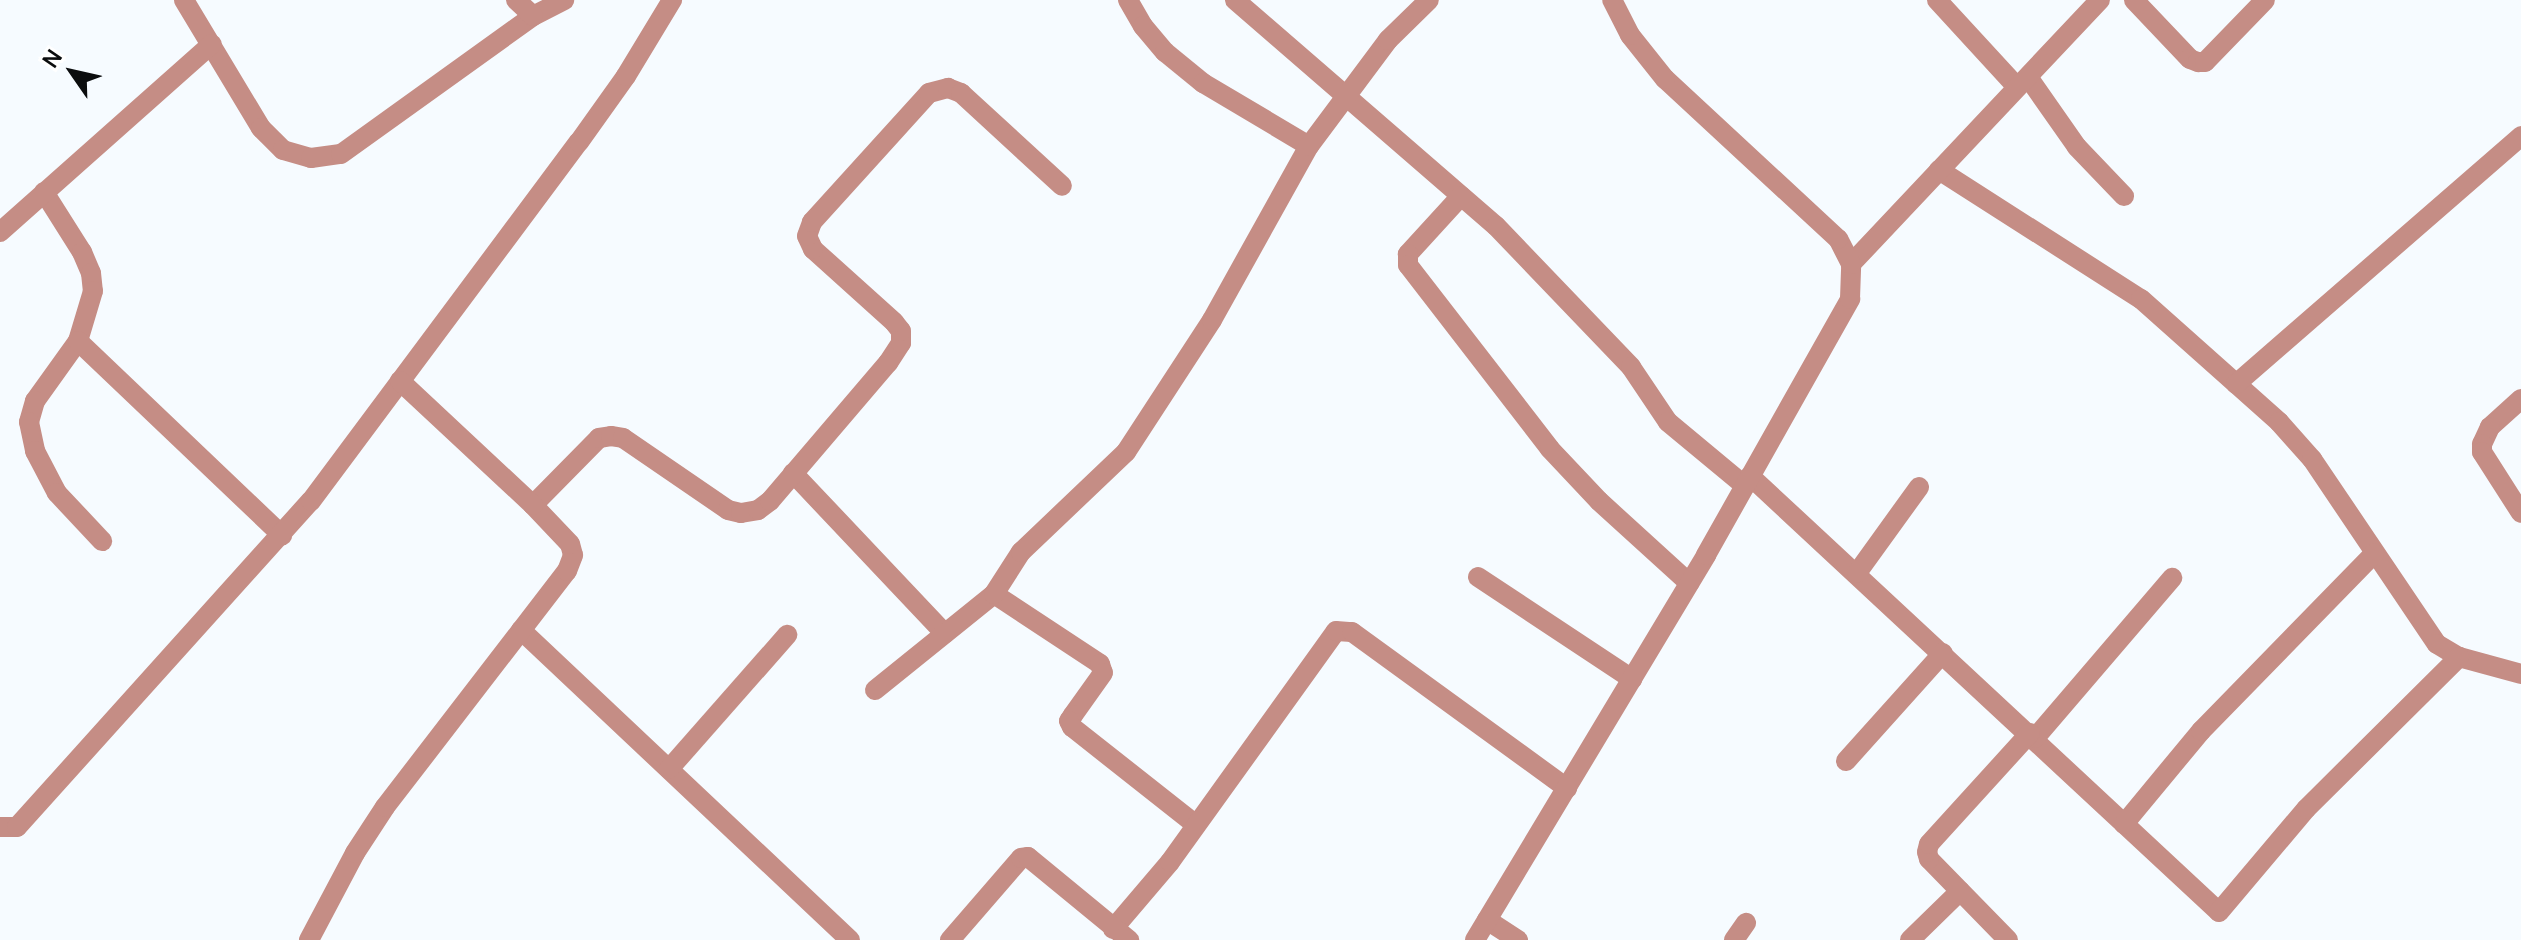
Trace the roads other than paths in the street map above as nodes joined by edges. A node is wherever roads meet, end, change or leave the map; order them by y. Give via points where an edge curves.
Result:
1 (184, 0) edge
2 (516, 0) edge
3 (564, 0) edge
4 (672, 0) edge
5 (1128, 0) edge
6 (1235, 0) edge
7 (1429, 0) edge
8 (1612, 0) edge
9 (1937, 0) edge
10 (2134, 0) edge
11 (2265, 0) edge
12 (2087, 5) edge
13 (533, 16) junction
14 (212, 44) junction
15 (2023, 82) junction
16 (1346, 98) junction
17 (2521, 136) edge
18 (1309, 146) junction
19 (1939, 170) junction
20 (1062, 186) dead end
21 (44, 192) junction
22 (1461, 196) junction
23 (2124, 196) dead end
24 (0, 232) edge
25 (1851, 264) junction
26 (78, 341) junction
27 (400, 381) junction
28 (2236, 384) junction
29 (2521, 399) edge
30 (793, 473) junction
31 (1748, 481) junction
32 (1919, 487) dead end
33 (533, 505) junction
34 (2521, 513) edge
35 (282, 535) junction
36 (102, 541) dead end
37 (2374, 554) junction
38 (1857, 573) junction
39 (1478, 577) dead end
40 (2172, 578) dead end
41 (1689, 583) junction
42 (994, 594) junction
43 (521, 630) junction
44 (945, 634) junction
45 (787, 635) dead end
46 (1943, 653) junction
47 (2459, 657) junction
48 (2521, 674) edge
49 (1632, 679) junction
50 (875, 690) dead end
51 (2032, 736) junction
52 (1846, 761) dead end
53 (669, 769) junction
54 (1567, 788) junction
55 (2124, 824) junction
56 (1196, 825) junction
57 (8, 827) edge
58 (0, 846) edge
59 (1960, 891) junction
60 (1487, 920) junction
61 (1121, 934) edge
62 (309, 940) edge
63 (850, 940) edge
64 (950, 940) edge
65 (1475, 940) edge
66 (1518, 940) edge
67 (1910, 940) edge
68 (2008, 940) edge

1 - 14 street
2 - 13 street
3 - 13 street
4 - 27 street via 579,142
5 - 18 street via 1143,26 1203,83
6 - 16 street
7 - 16 street via 1388,40
8 - 25 street via 1630,35 1665,79 1838,239
9 - 15 street
10 - 11 street via 2198,62 2205,62
12 - 15 street
13 - 14 street via 341,154 311,158 283,150 261,128
14 - 21 street
15 - 19 street
15 - 23 street
16 - 18 street
16 - 22 street
17 - 28 street
18 - 42 street via 1212,320 1143,430 1021,552
19 - 25 street
19 - 28 street via 2141,299
20 - 30 street via 961,93 948,88 929,93 812,222 807,236 813,249 894,322 901,343
21 - 24 street
21 - 26 street via 91,273 91,304
22 - 31 street via 1631,367 1668,422
22 - 41 street via 1408,254 1408,265 1550,449
25 - 31 street via 1850,299
26 - 35 street
26 - 36 street via 35,401 29,422 35,451 50,481
27 - 33 street
27 - 35 street
28 - 37 street via 2312,459
29 - 34 street via 2490,427 2482,452
30 - 33 street via 770,501 741,513 728,510 623,438 611,436 599,438
30 - 44 street
31 - 38 street
31 - 41 street
32 - 38 street
33 - 43 street via 570,544 573,555 567,571
35 - 57 street
37 - 47 street via 2437,644
37 - 55 street via 2201,731
38 - 46 street
39 - 49 street
40 - 51 street
41 - 49 street
42 - 44 street
42 - 56 street via 1100,664 1103,673 1069,721 1072,727
43 - 53 street
43 - 62 street via 385,807
44 - 50 street
45 - 53 street
46 - 51 street
46 - 52 street
47 - 48 street
47 - 55 street via 2306,809 2219,912
49 - 54 street
51 - 55 street
51 - 59 street via 1929,844 1929,859
53 - 63 street
54 - 56 street via 1352,632 1336,631
54 - 60 street
56 - 61 street
57 - 58 street
59 - 67 street
59 - 68 street
60 - 65 street
60 - 66 street
61 - 64 street via 1028,857 1021,858

